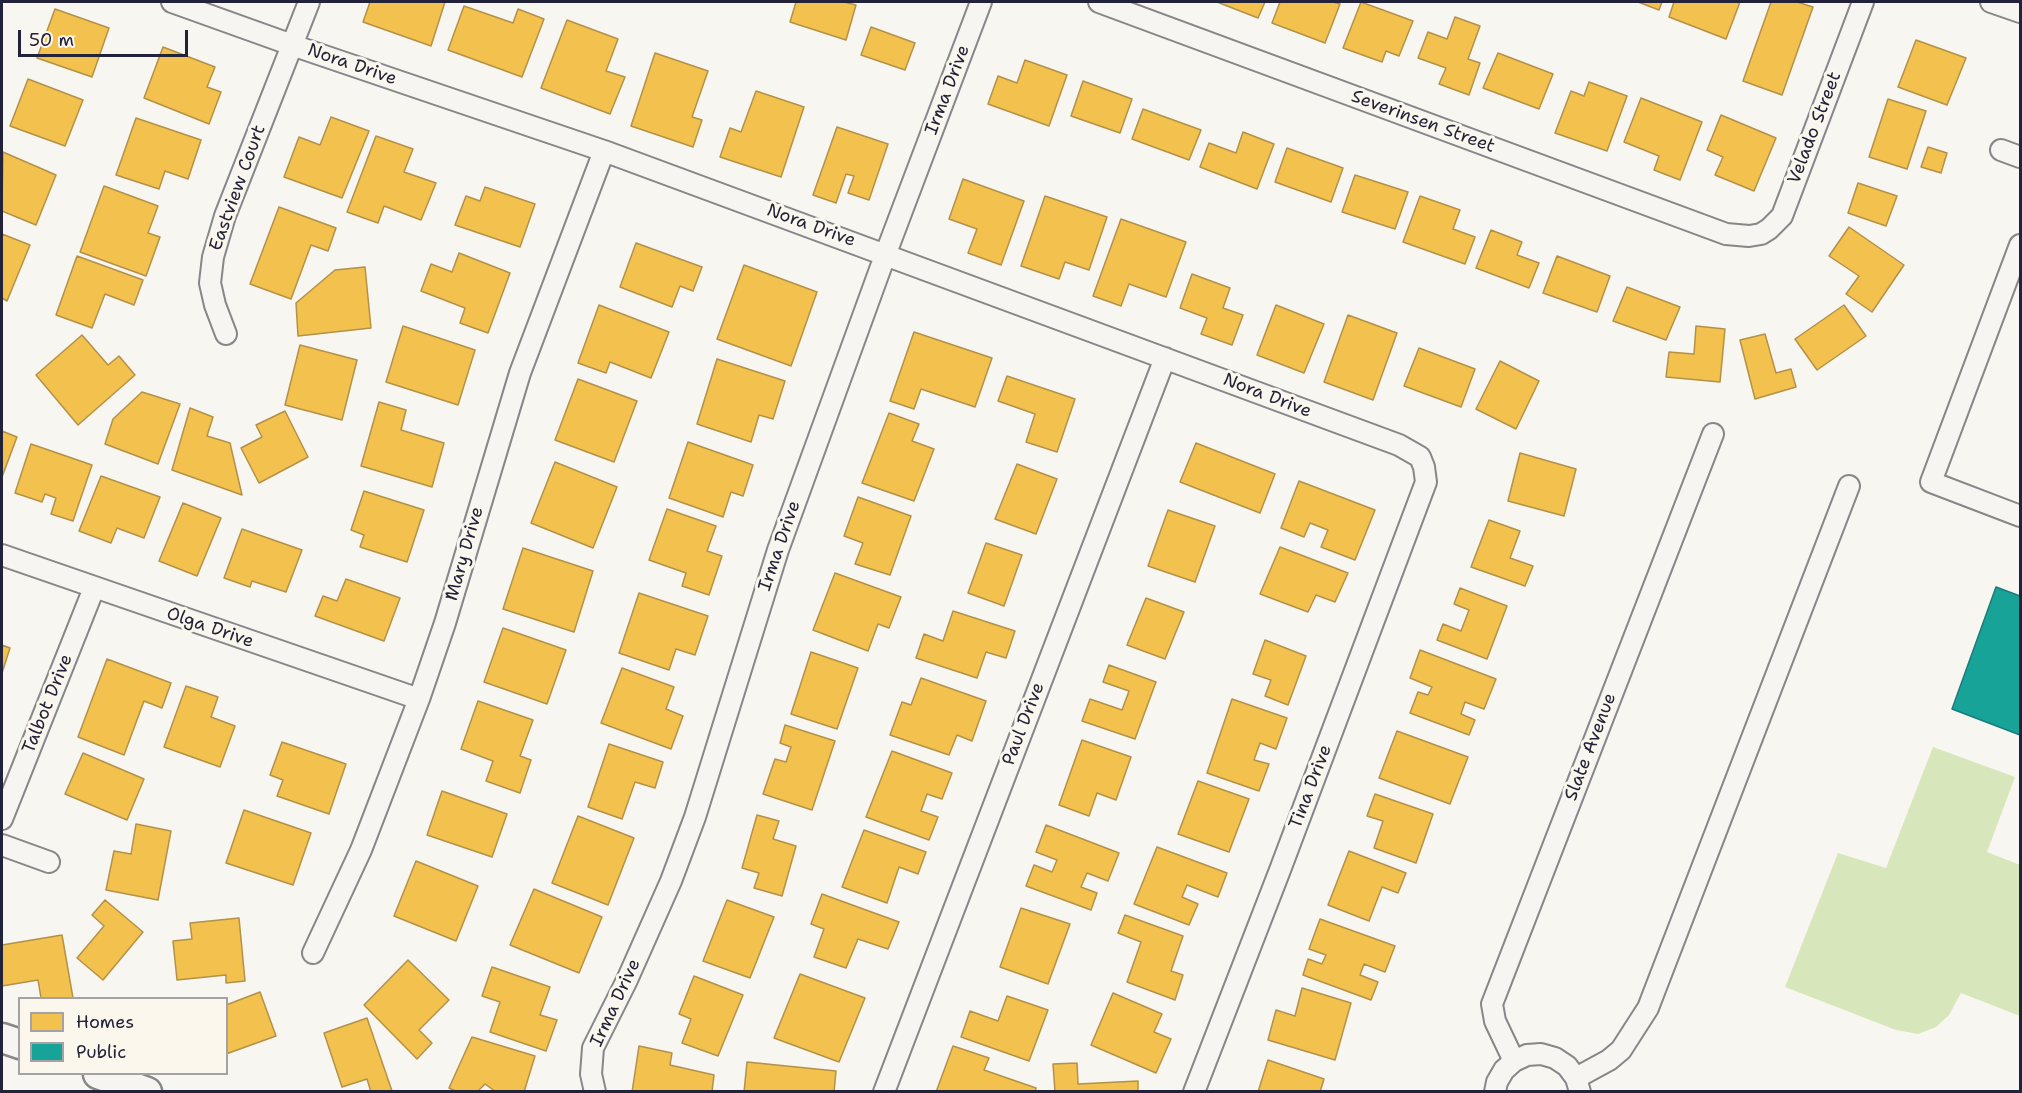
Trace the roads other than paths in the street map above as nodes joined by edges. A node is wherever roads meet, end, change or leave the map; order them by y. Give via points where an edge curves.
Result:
1 (172, 2) edge
2 (309, 2) edge
3 (981, 2) edge
4 (1099, 2) edge
5 (1863, 2) edge
6 (1991, 2) edge
7 (2020, 12) edge
8 (292, 45) junction
9 (2001, 150) dead end
10 (604, 151) junction
11 (2020, 157) edge
12 (1749, 236) joint
13 (2020, 245) edge
14 (886, 254) junction
15 (226, 334) dead end
16 (1165, 358) junction
17 (1713, 434) dead end
18 (1426, 482) joint
19 (1849, 486) dead end
20 (2020, 516) edge
21 (2, 555) edge
22 (94, 588) junction
23 (418, 699) junction
24 (2, 819) edge
25 (2, 845) edge
26 (49, 862) dead end
27 (313, 953) dead end
28 (2, 1038) edge
29 (18, 1043) edge
30 (1514, 1061) junction
31 (101, 1075) edge
32 (1578, 1084) edge
33 (147, 1092) edge
34 (595, 1092) edge
35 (884, 1092) edge
36 (1194, 1092) edge
37 (1495, 1092) edge

1 - 8 street, Nora Drive
2 - 8 street, Eastview Court
3 - 14 street, Irma Drive
4 - 12 street, Severinsen Street via 1726,234
5 - 12 street, Velado Street via 1782,216 1761,234
6 - 7 street
8 - 10 street, Nora Drive
8 - 15 street, Eastview Court via 225,216 213,257 210,284
9 - 11 street
10 - 14 street, Nora Drive
10 - 23 street, Mary Drive via 520,373 445,623
13 - 20 street via 1931,482
14 - 16 street, Nora Drive
14 - 34 street, Irma Drive via 778,550 695,817 667,891 593,1048 591,1074
16 - 18 street, Nora Drive via 1411,451 1420,457
16 - 35 street, Paul Drive
17 - 30 street, Slate Avenue via 1492,1004 1495,1021
18 - 36 street, Tina Drive
19 - 32 street via 1648,1008 1621,1050
21 - 22 street, Olga Drive
22 - 23 street, Olga Drive
22 - 24 street, Talbot Drive
23 - 27 street, Mary Drive via 361,850
25 - 26 street
28 - 29 street
30 - 32 street via 1534,1054 1555,1058 1568,1066
30 - 37 street via 1504,1070
31 - 33 street

